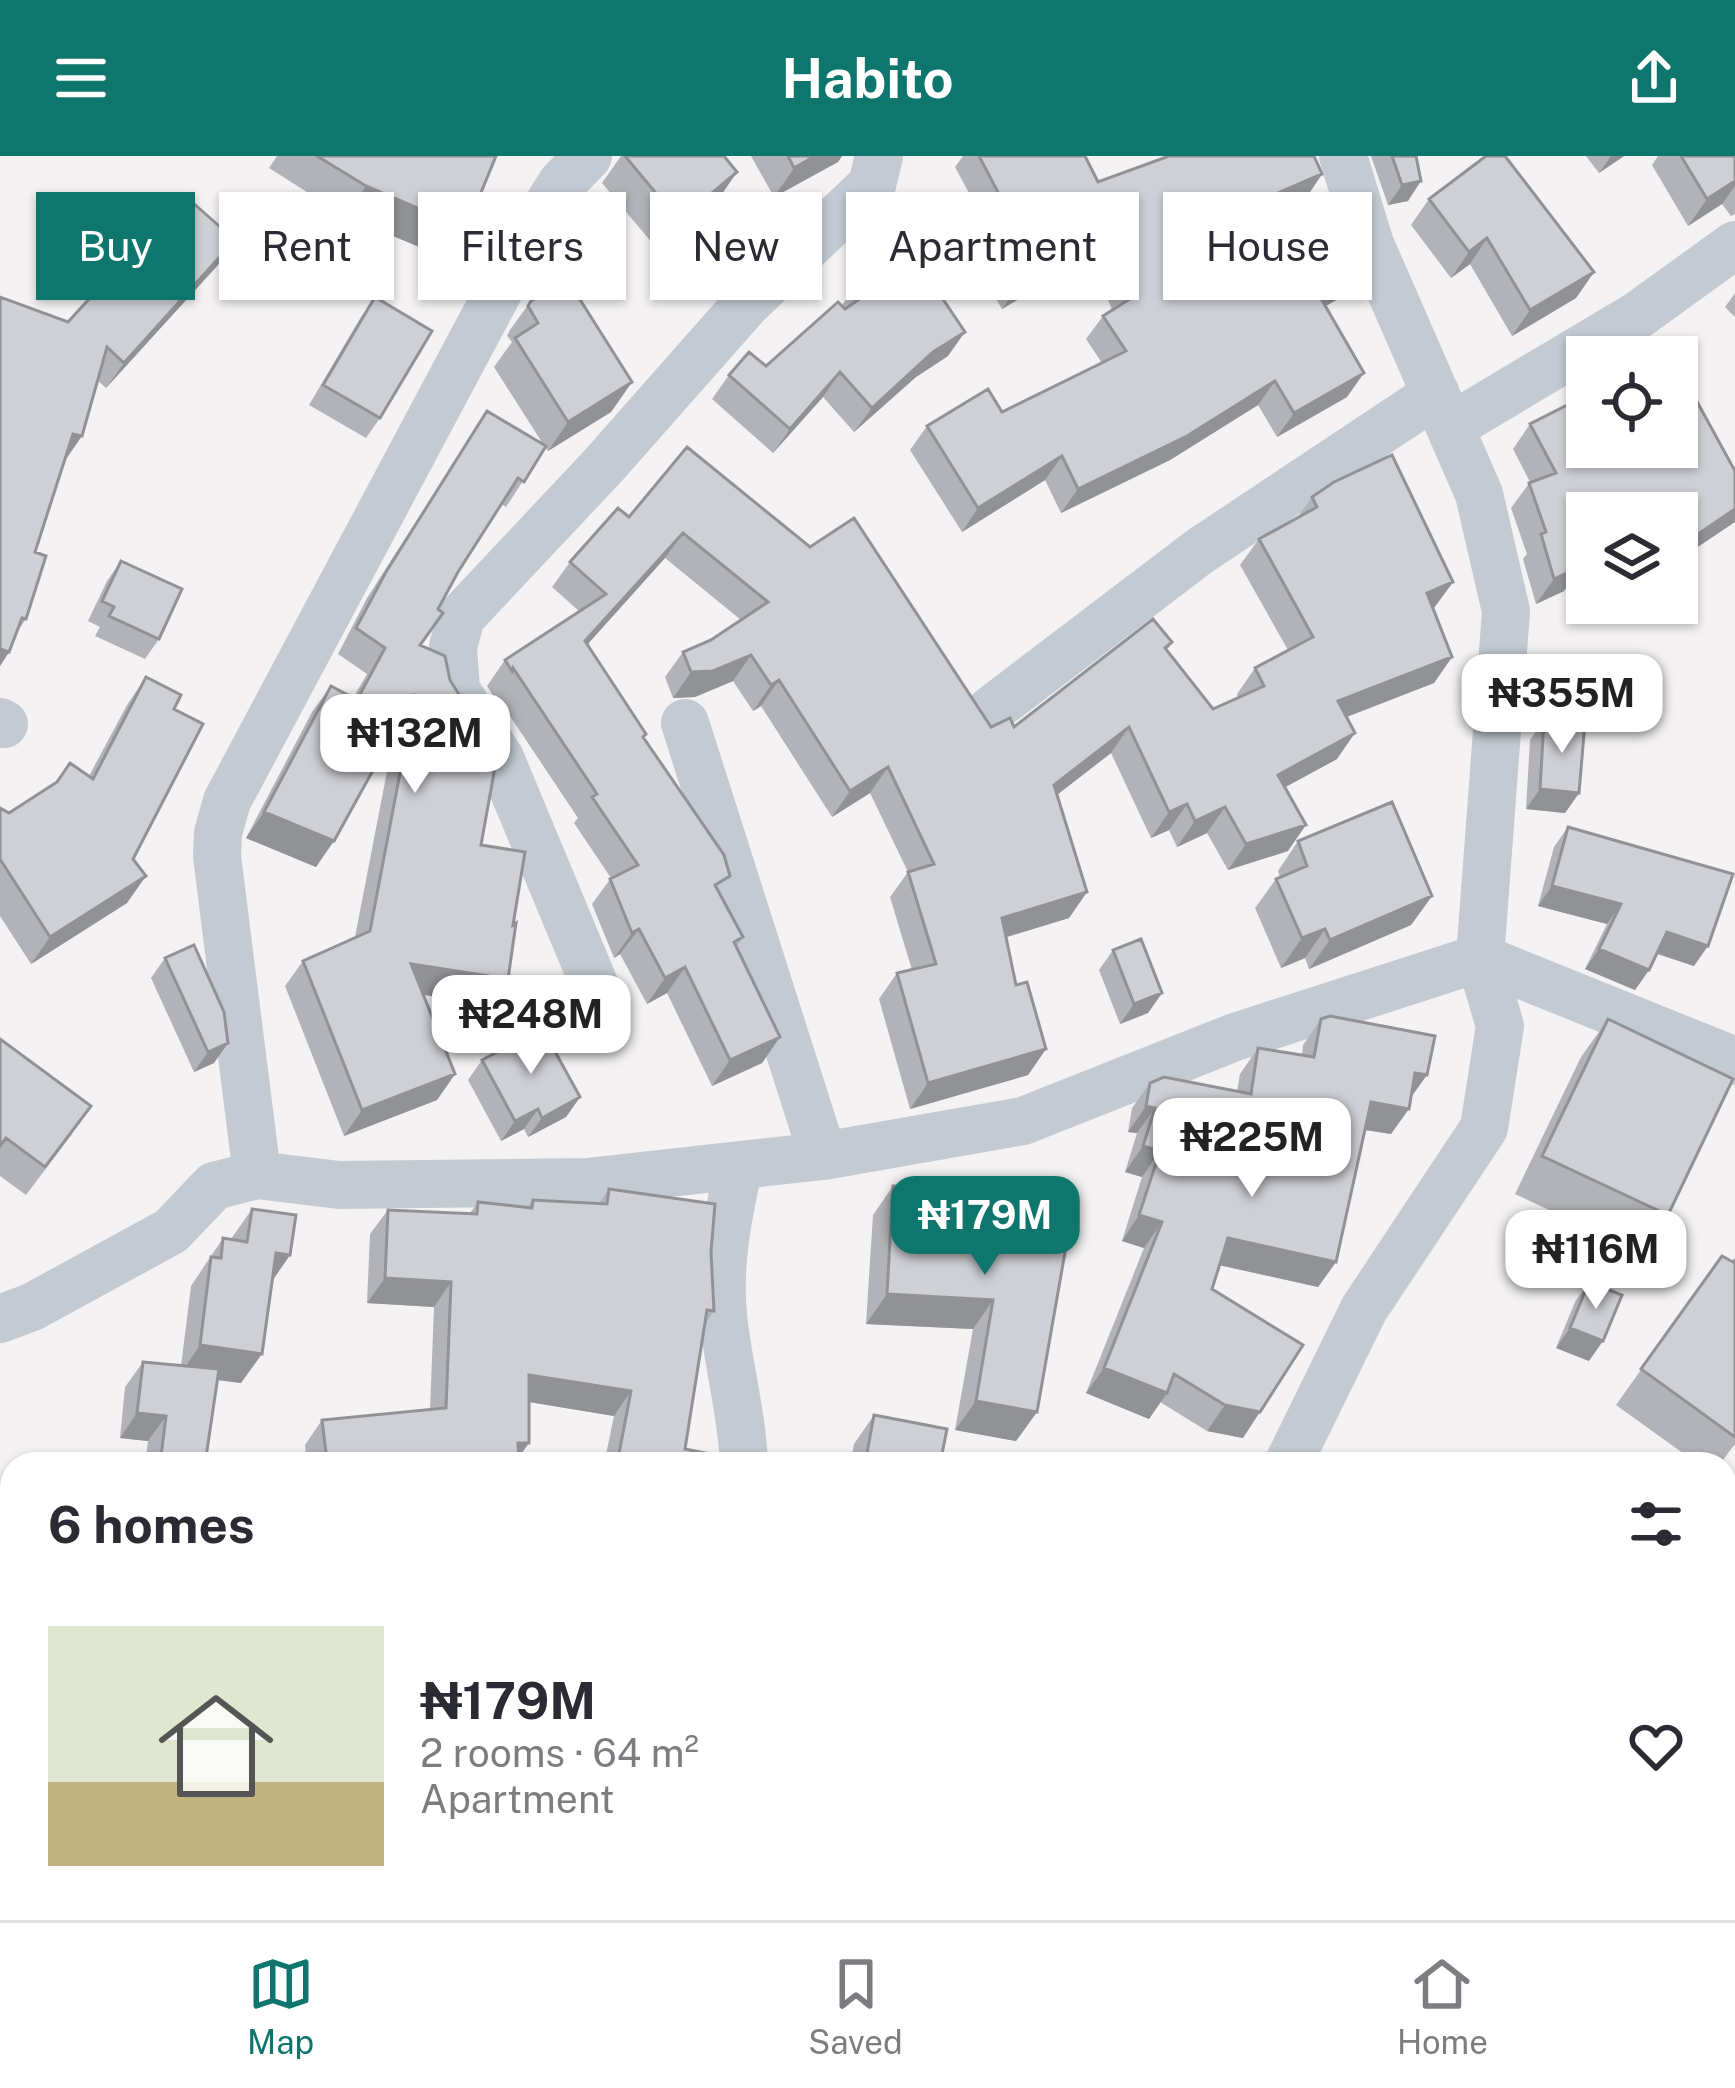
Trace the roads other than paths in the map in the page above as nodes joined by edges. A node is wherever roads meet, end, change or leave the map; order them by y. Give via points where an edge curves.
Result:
1 (588, 156) edge
2 (879, 156) edge
3 (1342, 156) edge
4 (1735, 245) edge
5 (1443, 410) junction
6 (991, 710) dead end
7 (685, 723) dead end
8 (1480, 958) junction
9 (602, 1003) dead end
10 (1735, 1061) edge
11 (823, 1156) junction
12 (739, 1166) junction
13 (257, 1174) junction
14 (0, 1319) edge
15 (744, 1452) edge
16 (1294, 1452) edge

1 - 13 street via 521,249 227,801 217,856
2 - 9 street via 872,184 746,304 460,617 456,690 500,758
3 - 5 street via 1370,244
4 - 5 street via 1638,315
5 - 6 street via 1200,551
5 - 8 street via 1479,494 1506,611
7 - 11 street
8 - 10 street
8 - 11 street via 1235,1036 1024,1121
8 - 16 street via 1500,1025 1484,1128 1364,1309
11 - 12 street
12 - 13 street via 587,1182 339,1185
12 - 15 street via 723,1239 723,1315
13 - 14 street via 214,1186 171,1231

